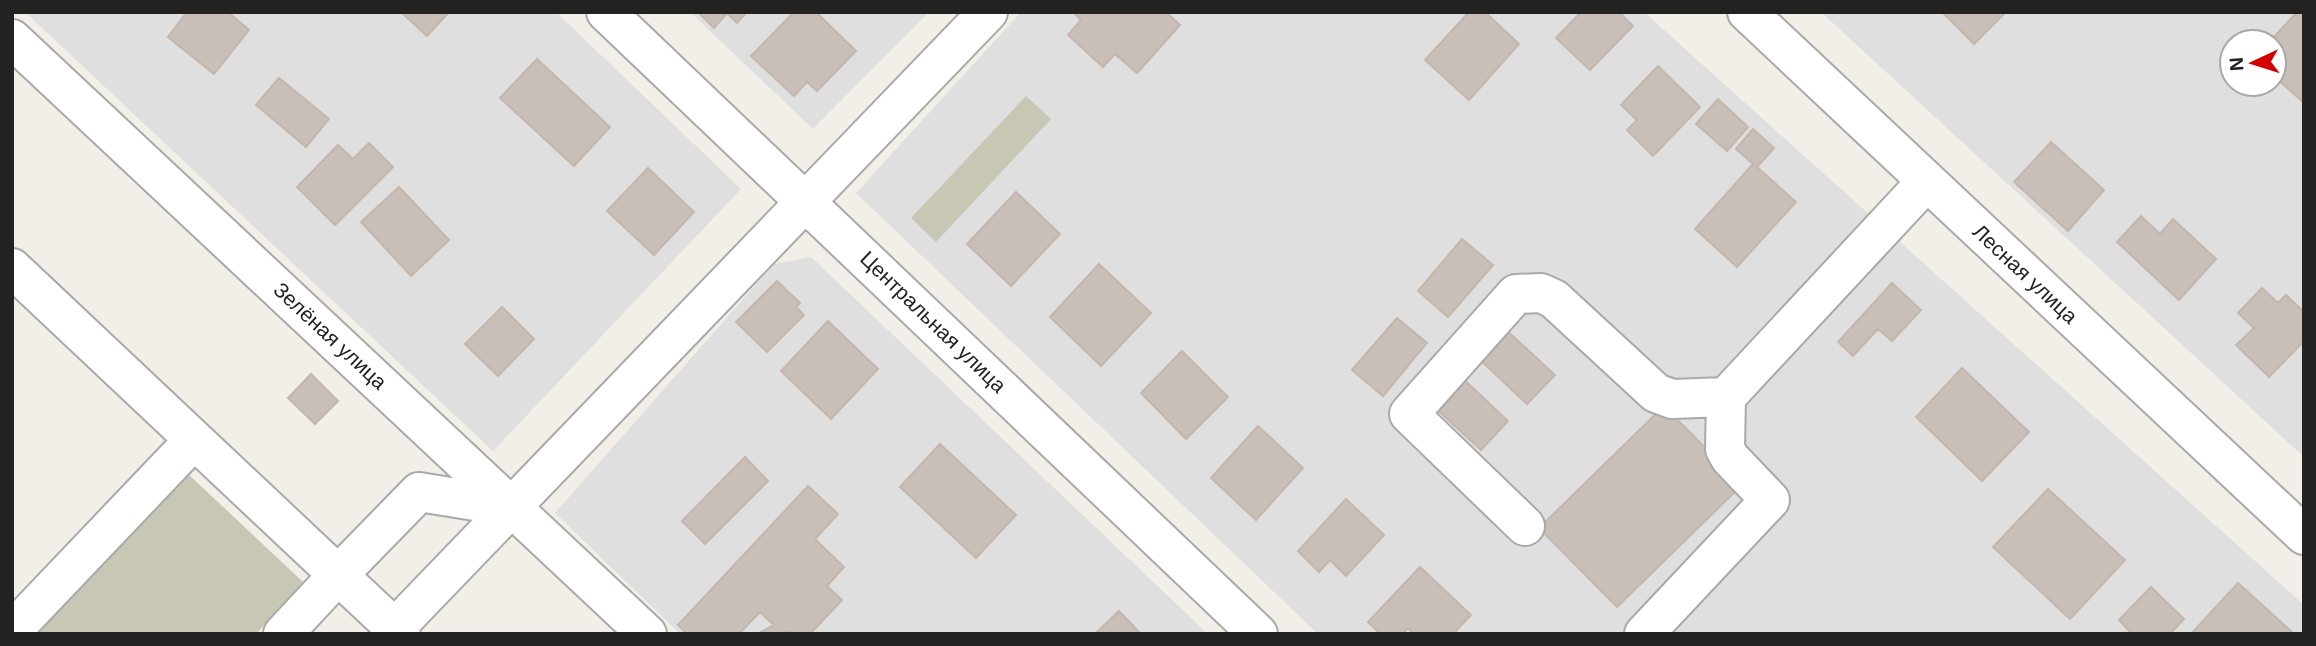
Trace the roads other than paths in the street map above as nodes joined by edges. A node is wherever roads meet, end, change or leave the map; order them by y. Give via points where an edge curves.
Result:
1 (606, 12) edge
2 (988, 12) edge
3 (1747, 12) edge
4 (12, 39) edge
5 (1927, 181) junction
6 (806, 201) junction
7 (12, 268) edge
8 (1726, 397) junction
9 (194, 440) junction
10 (512, 507) junction
11 (1525, 526) dead end
12 (2304, 535) edge
13 (338, 575) junction
14 (12, 631) edge
15 (398, 631) edge
16 (283, 634) edge
17 (647, 634) edge
18 (1258, 634) edge
19 (1644, 634) edge

1 - 6 street, Центральная улица
2 - 6 street
3 - 5 street, Лесная улица
4 - 10 street, Зелёная улица
5 - 8 street
5 - 12 street, Лесная улица
6 - 10 street
6 - 18 street, Центральная улица
7 - 9 street
8 - 11 street via 1672,399 1656,393 1554,299 1541,293 1516,294 1409,414
8 - 19 street via 1725,449 1770,500
9 - 13 street
9 - 14 street
10 - 13 street via 419,492
10 - 15 street
10 - 17 street, Зелёная улица
13 - 15 street
13 - 16 street

